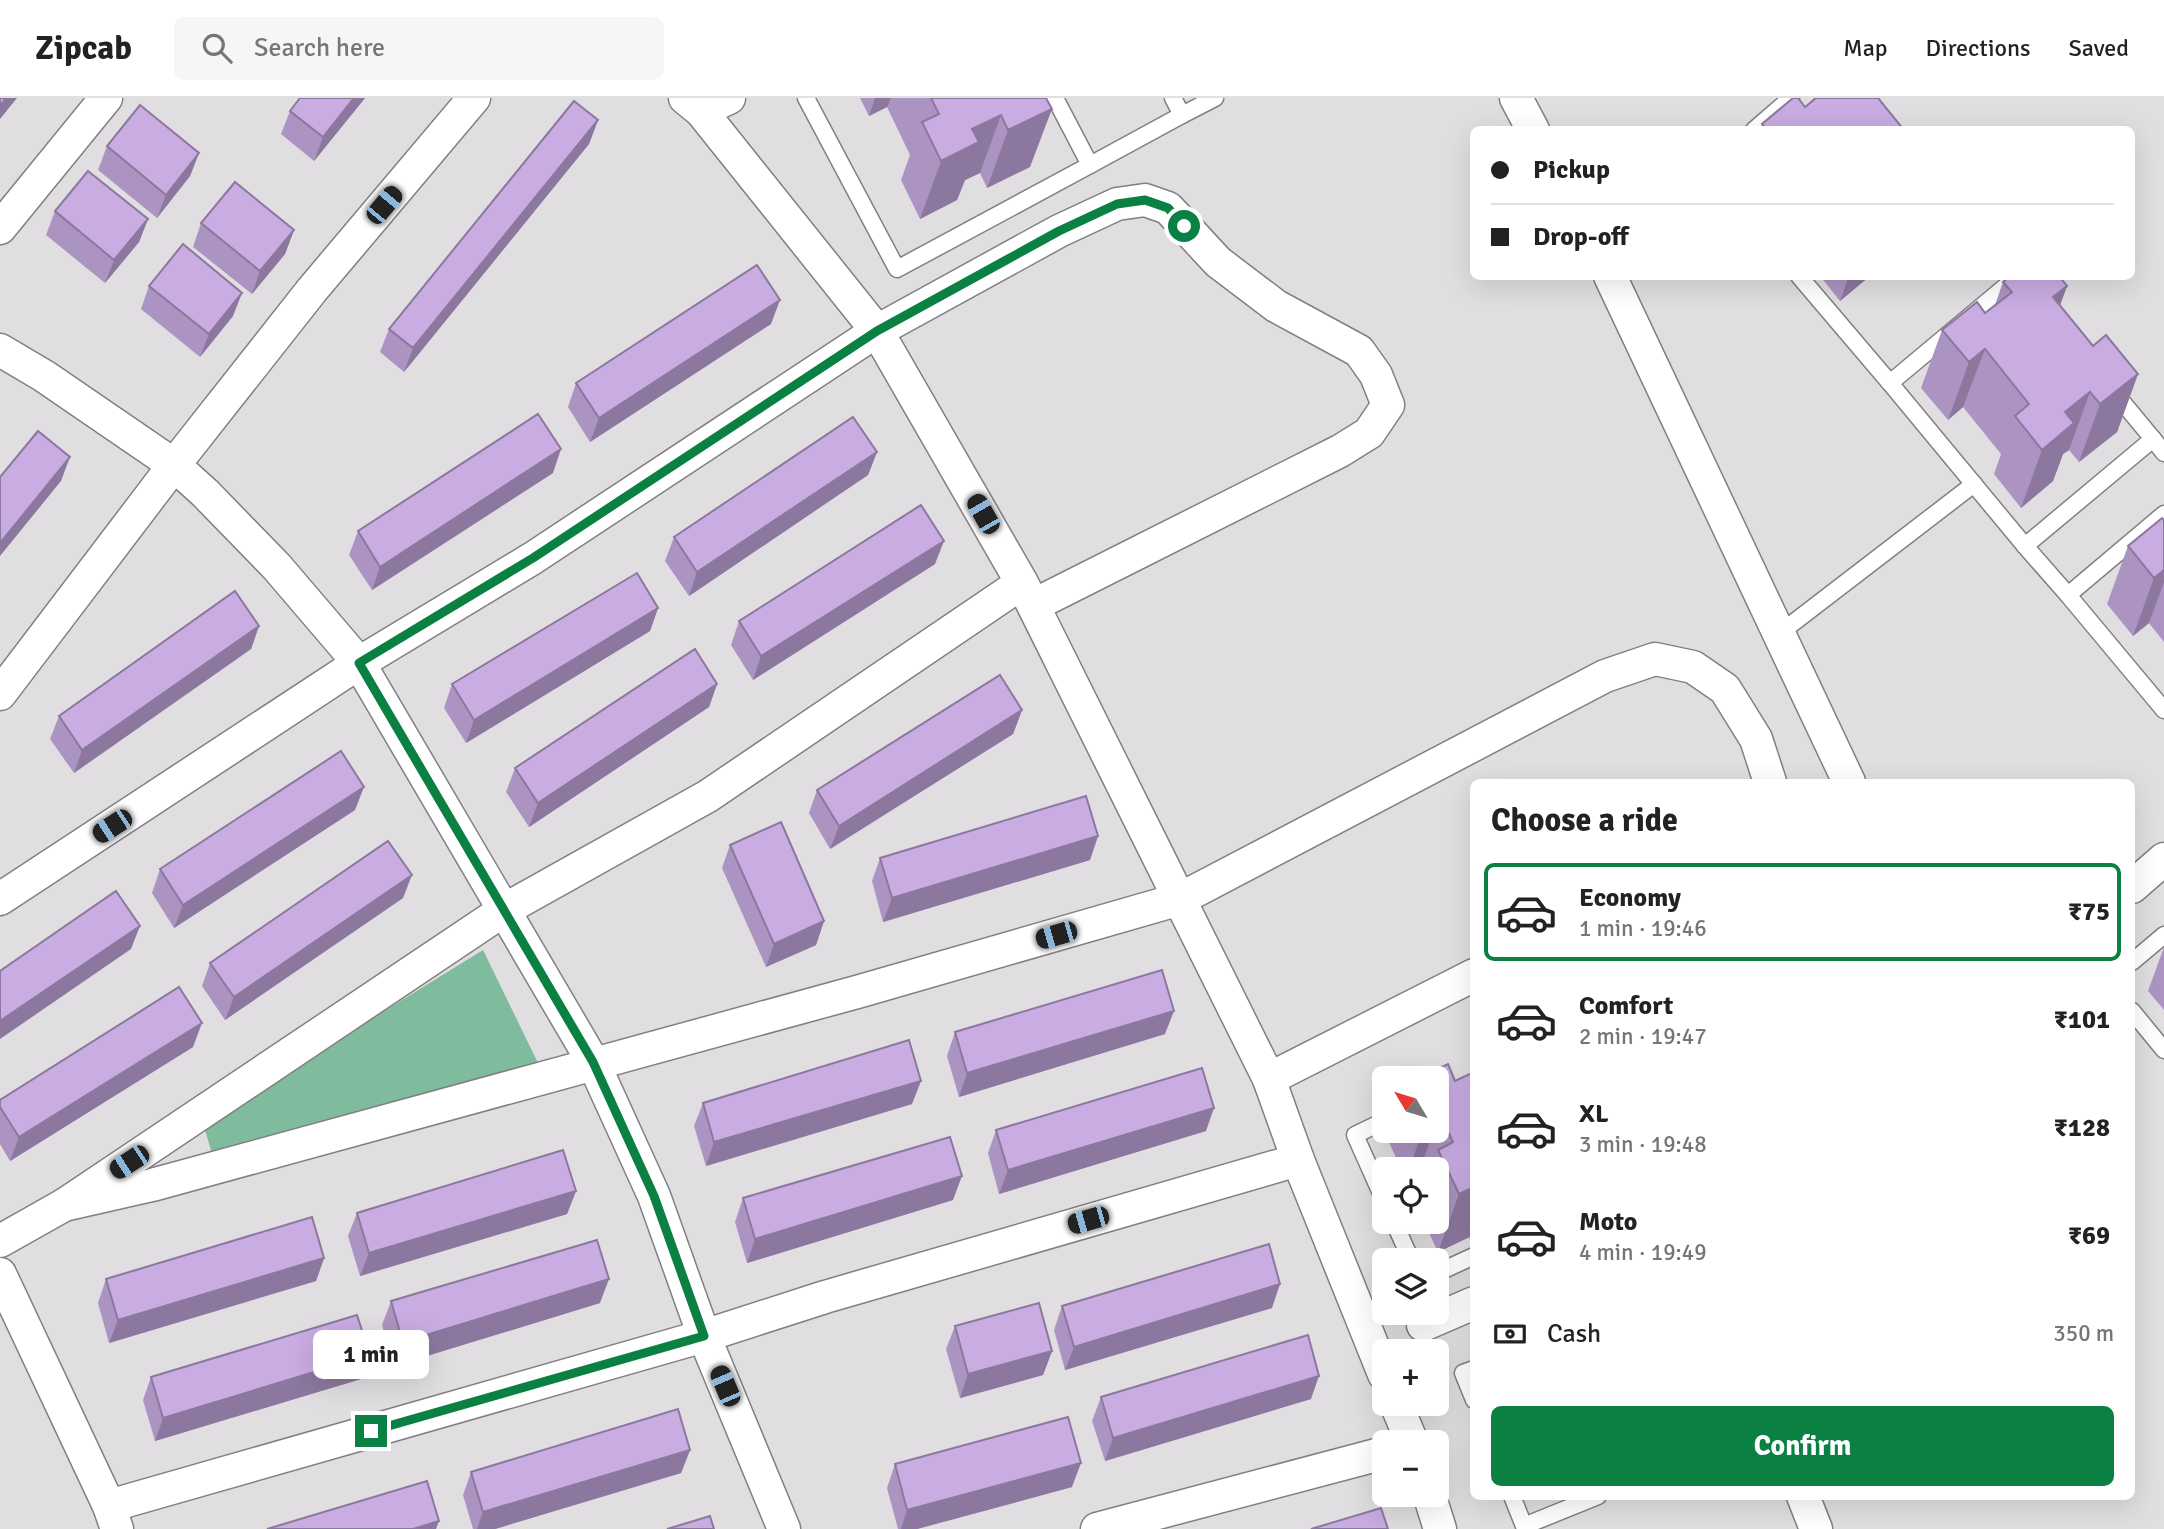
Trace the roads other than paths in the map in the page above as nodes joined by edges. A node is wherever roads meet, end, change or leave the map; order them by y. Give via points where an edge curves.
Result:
1 (106, 98) edge
2 (474, 98) edge
3 (806, 98) edge
4 (1055, 98) edge
5 (1173, 98) edge
6 (1215, 98) edge
7 (1517, 98) edge
8 (1791, 98) edge
9 (705, 102) edge
10 (1182, 115) junction
11 (1532, 126) edge
12 (1759, 126) edge
13 (1090, 165) junction
14 (0, 228) edge
15 (1612, 280) edge
16 (1803, 280) edge
17 (2013, 280) edge
18 (2021, 280) edge
19 (877, 331) junction
20 (0, 350) edge
21 (1890, 383) junction
22 (2153, 439) junction
23 (2164, 453) edge
24 (174, 465) junction
25 (1974, 484) junction
26 (2164, 514) edge
27 (2025, 546) junction
28 (1028, 594) junction
29 (2068, 595) junction
30 (1780, 633) junction
31 (359, 663) junction
32 (0, 694) edge
33 (2164, 710) edge
34 (1769, 779) edge
35 (1848, 779) edge
36 (2164, 859) edge
37 (2135, 884) edge
38 (0, 899) edge
39 (1180, 899) junction
40 (504, 910) junction
41 (2164, 935) edge
42 (2135, 959) edge
43 (1470, 977) edge
44 (2135, 1016) edge
45 (2164, 1051) edge
46 (593, 1062) junction
47 (1269, 1079) junction
48 (1372, 1127) edge
49 (1298, 1160) junction
50 (1372, 1173) edge
51 (64, 1205) junction
52 (0, 1241) edge
53 (1470, 1258) edge
54 (1449, 1267) edge
55 (0, 1274) edge
56 (1470, 1305) edge
57 (1449, 1314) edge
58 (704, 1336) junction
59 (1372, 1344) edge
60 (1470, 1370) edge
61 (1470, 1390) edge
62 (1372, 1456) edge
63 (1514, 1500) edge
64 (1588, 1500) edge
65 (1805, 1500) edge
66 (1433, 1507) edge
67 (113, 1517) edge
68 (784, 1529) edge
69 (1097, 1529) edge
70 (1440, 1529) edge
71 (1816, 1529) edge

1 - 14 street
2 - 24 street via 312,290
3 - 13 lane via 897,269
4 - 13 lane
5 - 10 lane
6 - 10 lane
7 - 11 street
8 - 12 lane
9 - 19 street
10 - 13 lane
15 - 30 street
16 - 21 lane
17 - 21 lane
18 - 22 lane
19 - 28 street
19 - 28 street via 1059,231 1117,204 1145,200 1168,208 1217,262 1276,306 1359,351 1376,375 1388,405 1369,433 1340,451
19 - 31 street via 533,558
20 - 24 street
21 - 25 lane
22 - 23 lane
22 - 27 lane
24 - 31 street via 277,567
24 - 32 street
25 - 27 lane
25 - 30 lane
26 - 29 lane
27 - 29 lane
28 - 39 street
28 - 40 street via 708,796
29 - 33 lane
30 - 35 street
31 - 38 street
31 - 40 street
34 - 39 street via 1756,738 1725,689 1693,667 1655,659 1605,676
36 - 37 street
39 - 46 street
39 - 47 street
40 - 46 street
40 - 51 street
41 - 42 lane
43 - 47 street
44 - 45 lane
46 - 51 street via 152,1185
46 - 58 street via 654,1196
47 - 49 street
48 - 50 lane via 1355,1135
49 - 58 street
49 - 59 street
51 - 52 street
53 - 54 lane
55 - 67 street
56 - 57 street
58 - 67 street
58 - 68 street
60 - 61 lane via 1463,1373
62 - 69 street
63 - 64 lane via 1524,1526
65 - 71 street
66 - 70 street

